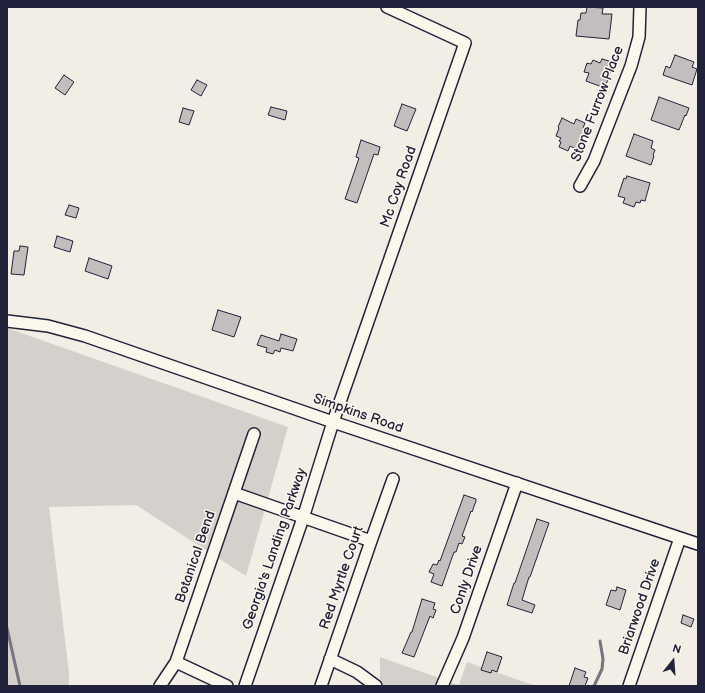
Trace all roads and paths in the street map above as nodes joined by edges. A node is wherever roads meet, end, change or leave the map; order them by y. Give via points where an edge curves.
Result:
1 (387, 7) edge
2 (640, 7) edge
3 (580, 186) dead end
4 (7, 321) edge
5 (333, 422) junction
6 (254, 434) dead end
7 (393, 479) dead end
8 (517, 483) junction
9 (234, 493) junction
10 (303, 518) junction
11 (680, 538) junction
12 (371, 541) junction
13 (698, 544) edge
14 (330, 659) junction
15 (176, 662) junction
16 (160, 686) edge
17 (227, 686) edge
18 (245, 686) edge
19 (321, 686) edge
20 (376, 686) edge
21 (442, 686) edge
22 (629, 686) edge

1 - 5 street, Mc Coy Road via 465,43
2 - 3 street, Stone Furrow Place via 639,37 632,66 594,161
4 - 5 street, Simpkins Road via 48,326 85,336
5 - 8 street, Simpkins Road
5 - 10 street, Georgia's Landing Parkway
6 - 9 street, Botanical Bend
7 - 12 street, Red Myrtle Court
8 - 11 street, Simpkins Road
8 - 21 street, Conly Drive via 463,638
9 - 10 street
9 - 15 street, Botanical Bend
10 - 12 street
10 - 18 street, Georgia's Landing Parkway
11 - 13 street, Simpkins Road
11 - 22 street, Briarwood Drive
12 - 14 street, Red Myrtle Court
14 - 19 street, Red Myrtle Court
14 - 20 street via 357,672
15 - 16 street, Botanical Bend
15 - 17 street

